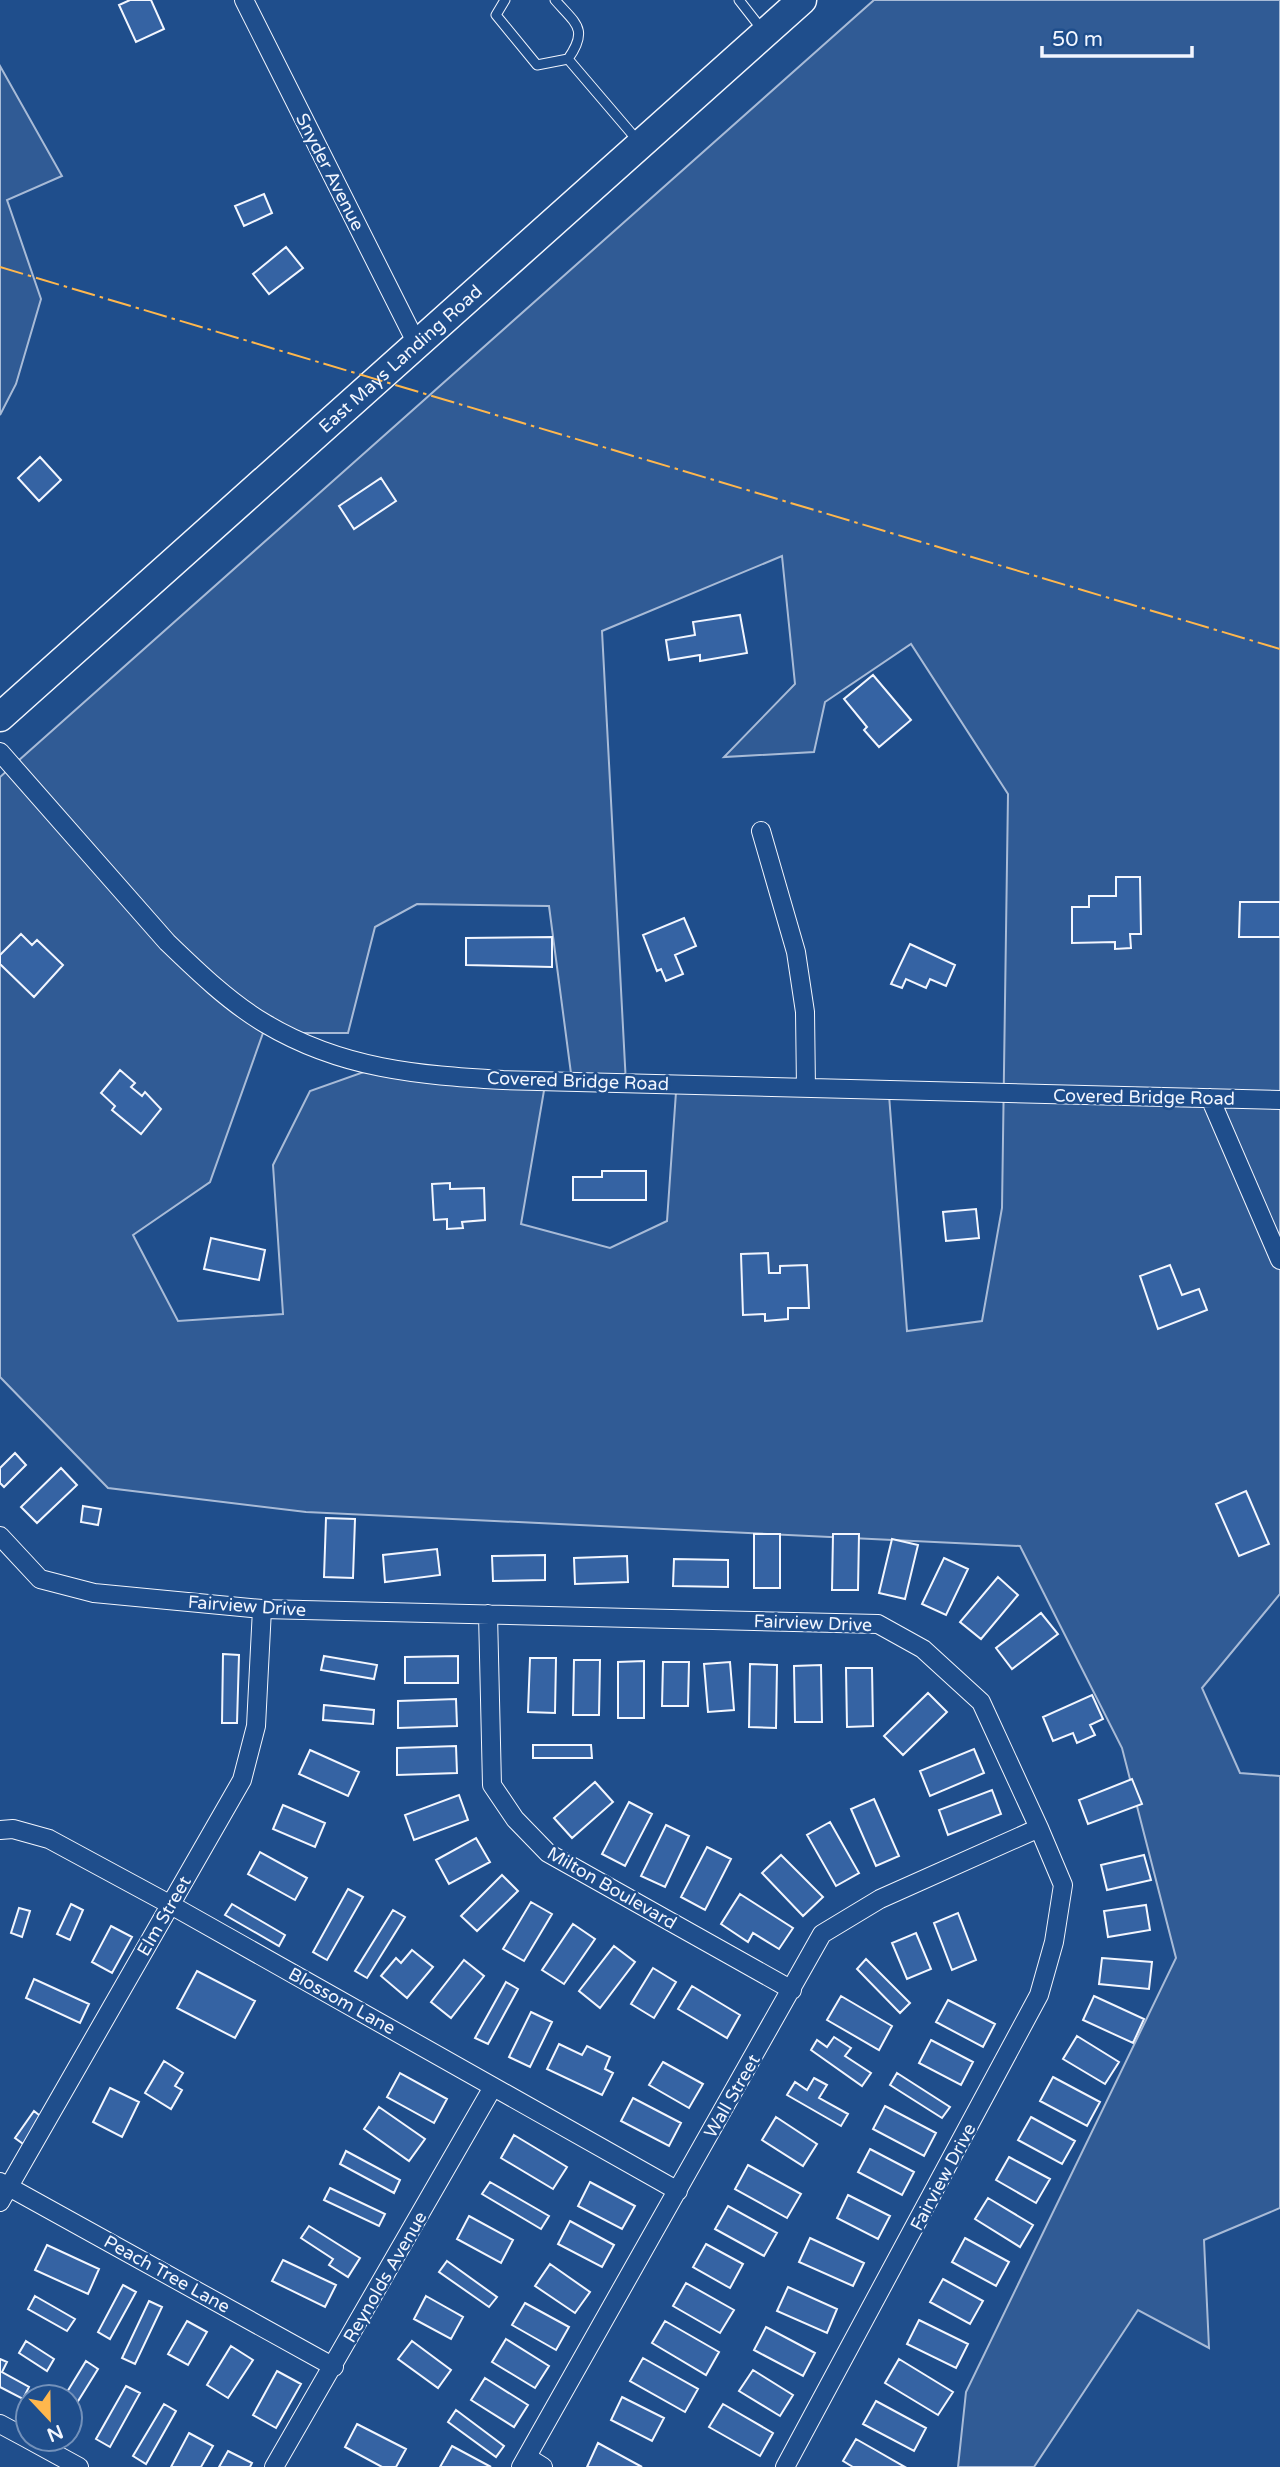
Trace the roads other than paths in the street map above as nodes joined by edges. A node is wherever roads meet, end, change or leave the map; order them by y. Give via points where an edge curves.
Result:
1 (244, 0) edge
2 (505, 0) edge
3 (555, 0) edge
4 (738, 0) edge
5 (802, 0) edge
6 (765, 33) junction
7 (568, 59) junction
8 (641, 144) junction
9 (417, 344) junction
10 (0, 717) edge
11 (0, 752) edge
12 (761, 831) dead end
13 (806, 1088) junction
14 (1210, 1098) junction
15 (1280, 1100) edge
16 (1280, 1260) edge
17 (0, 1536) edge
18 (262, 1609) junction
19 (488, 1614) junction
20 (1039, 1828) junction
21 (0, 1829) edge
22 (171, 1905) junction
23 (792, 1990) junction
24 (493, 2087) junction
25 (3, 2190) edge
26 (678, 2191) junction
27 (334, 2367) junction
28 (54, 2453) edge
29 (524, 2462) edge
30 (79, 2467) edge
31 (274, 2467) edge
32 (543, 2467) edge
33 (785, 2467) edge

1 - 9 street, Snyder Avenue
2 - 7 lane via 496,15 537,65
3 - 7 lane via 581,34
4 - 6 lane
5 - 6 main road, East Mays Landing Road
6 - 8 main road, East Mays Landing Road
7 - 8 lane
8 - 9 main road, East Mays Landing Road
9 - 10 main road, East Mays Landing Road
11 - 13 street, Covered Bridge Road via 167,943 266,1024 323,1051 413,1074
12 - 13 street via 796,952 805,1012
13 - 14 street, Covered Bridge Road
14 - 15 street, Covered Bridge Road
14 - 16 street
17 - 18 street, Fairview Drive via 40,1579 94,1593
18 - 19 street, Fairview Drive
18 - 22 street, Elm Street via 256,1726 242,1780
19 - 20 street, Fairview Drive via 878,1624 923,1649 981,1702
19 - 23 street, Milton Boulevard via 492,1785 515,1819 548,1853
20 - 23 street, Wall Street via 880,1899 822,1934
20 - 33 street, Fairview Drive via 1063,1885 1039,1996
21 - 22 street, Blossom Lane via 49,1839
22 - 24 street, Blossom Lane
22 - 25 street, Elm Street
23 - 26 street, Wall Street
24 - 26 street, Blossom Lane
24 - 27 street, Reynolds Avenue
25 - 27 street, Peach Tree Lane
26 - 29 street, Wall Street
27 - 31 street, Reynolds Avenue
28 - 30 street
29 - 32 street

